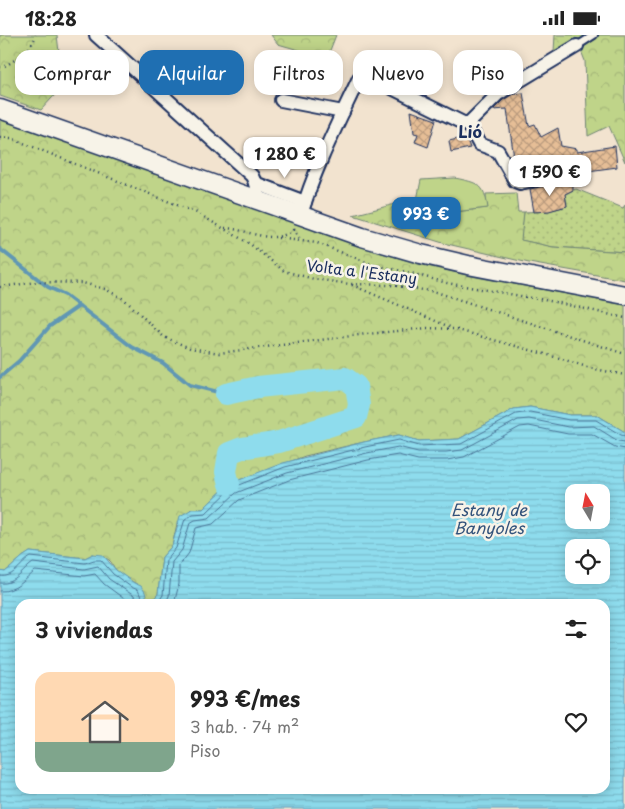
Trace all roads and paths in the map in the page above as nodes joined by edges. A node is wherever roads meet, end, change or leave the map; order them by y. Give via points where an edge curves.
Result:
1 (36, 35) edge
2 (96, 35) edge
3 (594, 35) edge
4 (577, 45) joint
5 (0, 67) edge
6 (281, 100) dead end
7 (0, 109) edge
8 (343, 112) junction
9 (467, 125) junction
10 (0, 137) edge
11 (243, 170) junction
12 (582, 177) dead end
13 (255, 183) junction
14 (235, 193) junction
15 (259, 201) junction
16 (303, 209) junction
17 (224, 229) junction
18 (278, 238) junction
19 (303, 241) junction
20 (350, 284) junction
21 (0, 287) edge
22 (625, 295) edge
23 (625, 318) edge
24 (454, 329) junction
25 (625, 353) edge
26 (625, 375) edge

1 - 5 path via 21,57
2 - 11 street
3 - 4 lane
4 - 9 street via 498,94
6 - 8 street
7 - 14 main road
8 - 9 street via 359,78 380,82
8 - 16 street
9 - 12 street via 479,145 498,151 515,181 520,183 571,174
10 - 17 path, Volta a l'Estany via 11,138 137,188 197,213
11 - 13 street via 252,176
11 - 14 street
13 - 15 street
13 - 16 street
14 - 15 main road
15 - 16 main road
16 - 22 main road via 362,237 421,254
17 - 18 path
17 - 20 path, Volta a l'Estany via 250,244 284,271
18 - 19 path
18 - 19 path via 294,229
19 - 23 path via 318,243 374,265 448,283
20 - 24 path
20 - 25 path, Volta a l'Estany via 391,285 436,292
21 - 24 path via 37,281 83,283 105,289 124,299 164,337 190,348 219,353 367,334 427,328
24 - 26 path via 590,369

